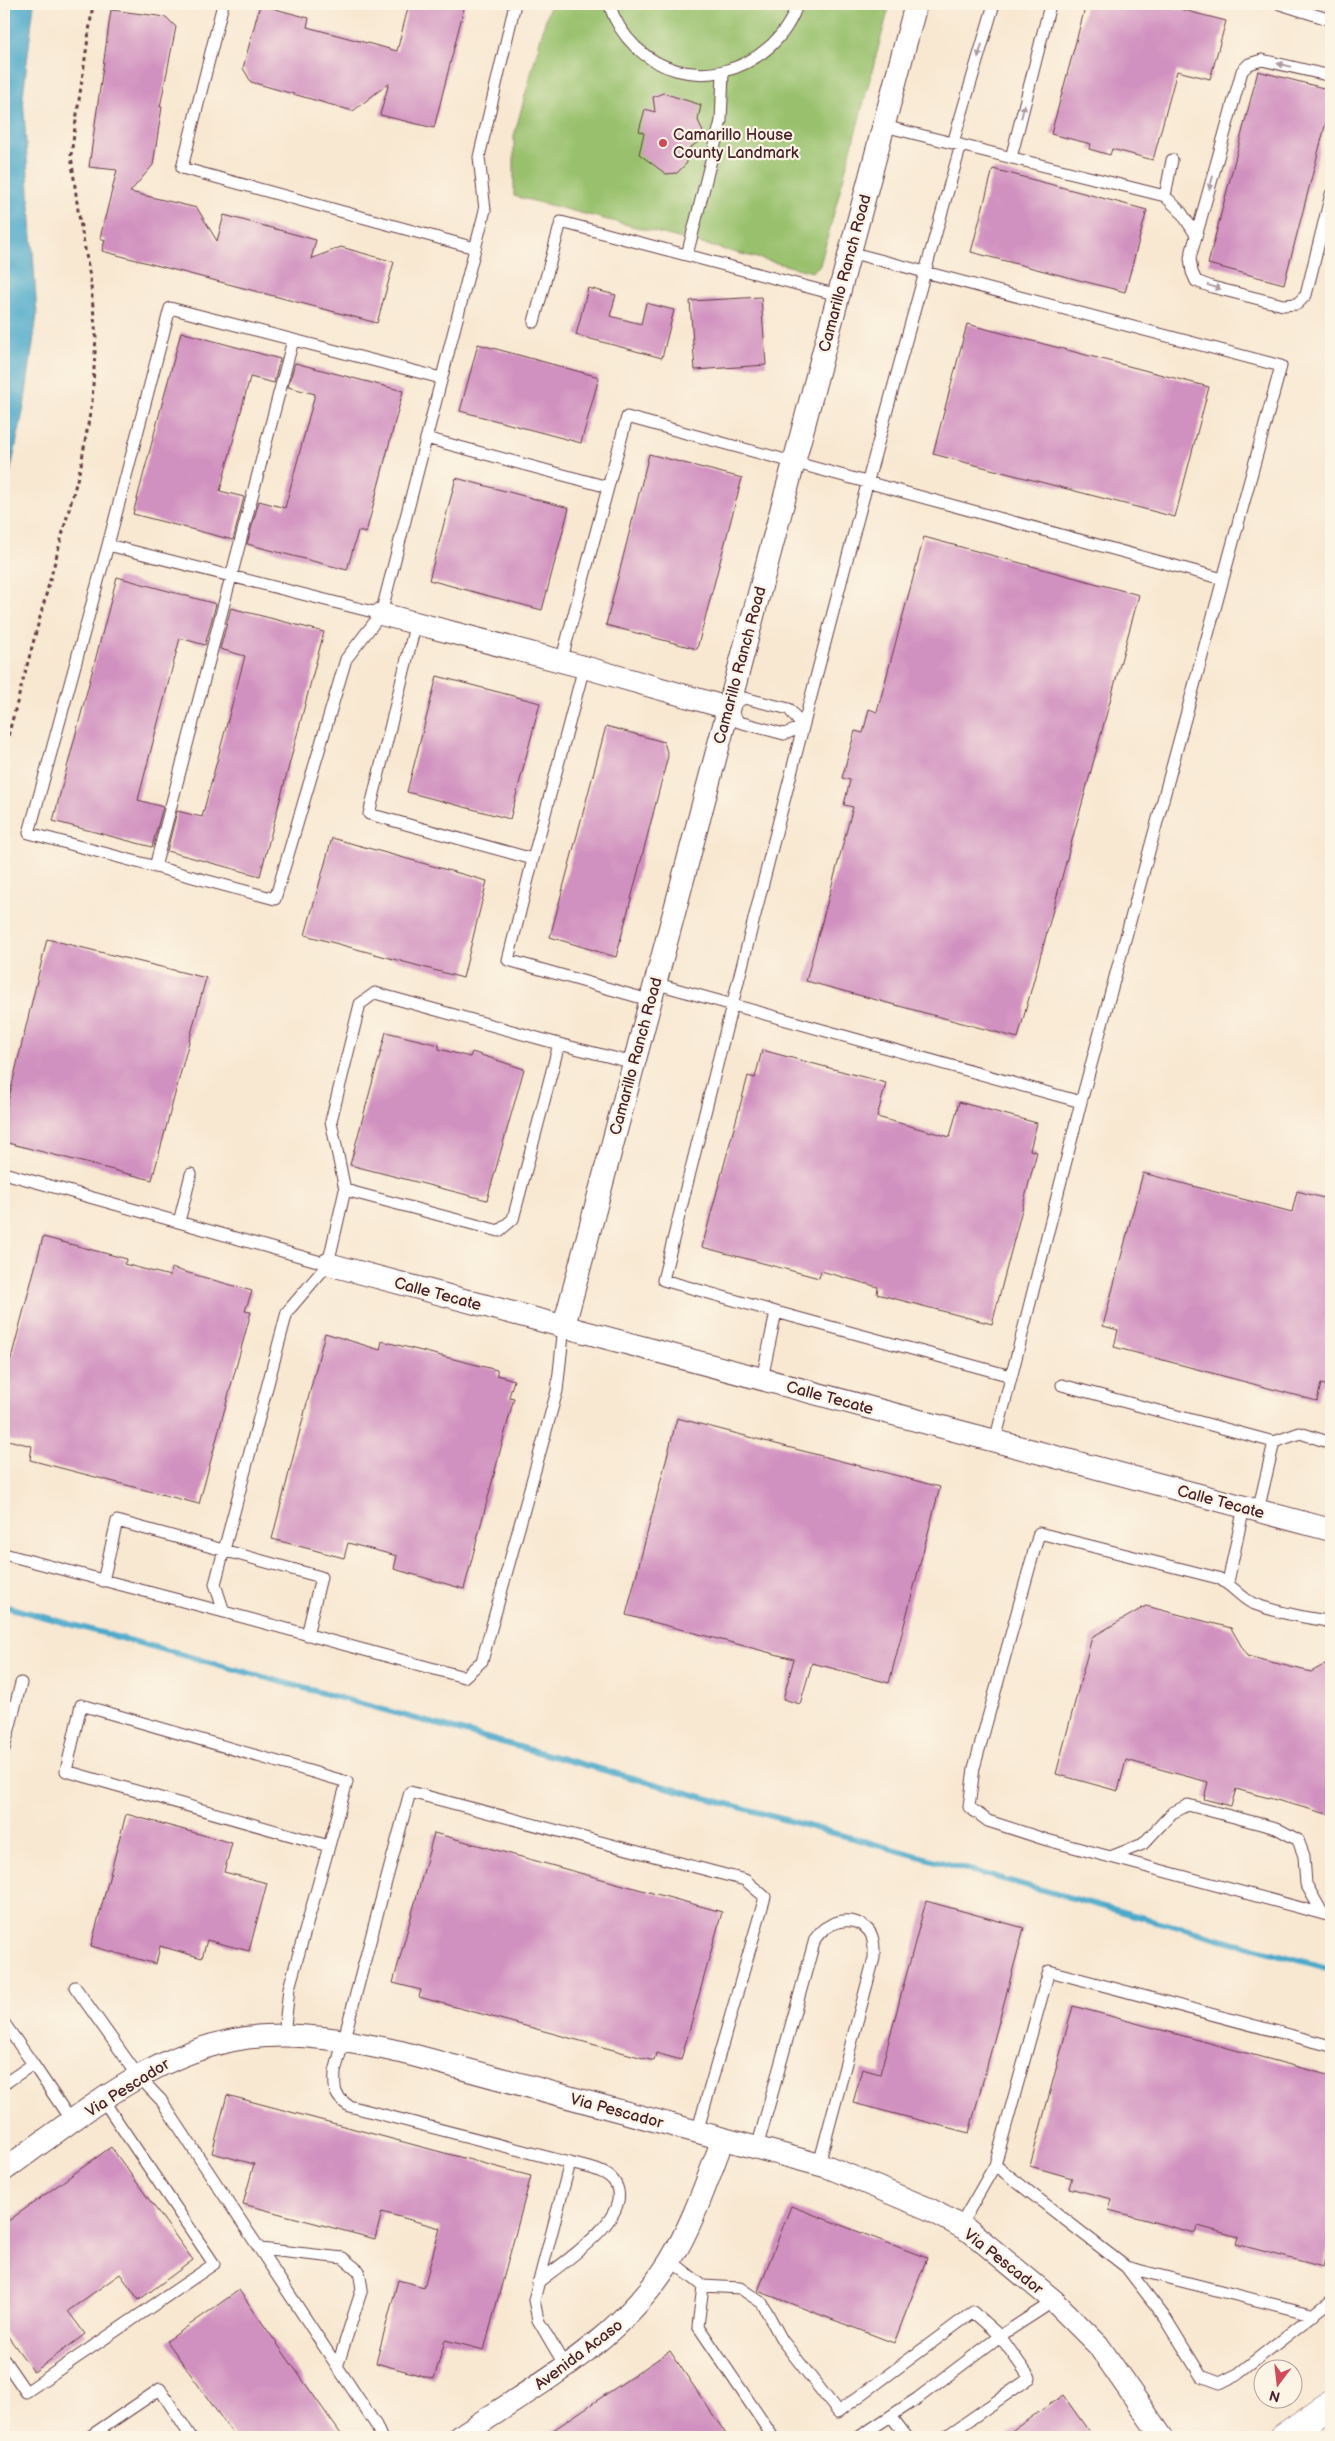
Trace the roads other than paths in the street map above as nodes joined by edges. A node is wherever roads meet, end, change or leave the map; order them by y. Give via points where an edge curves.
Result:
1 (222, 4) edge
2 (515, 4) edge
3 (609, 4) edge
4 (796, 4) edge
5 (916, 4) edge
6 (994, 4) edge
7 (1048, 4) edge
8 (1280, 4) edge
9 (1331, 20) edge
10 (723, 73) junction
11 (1331, 76) edge
12 (884, 126) junction
13 (957, 144) junction
14 (1011, 158) junction
15 (1172, 160) dead end
16 (1331, 194) edge
17 (1165, 196) junction
18 (1196, 235) junction
19 (475, 248) junction
20 (849, 252) junction
21 (687, 255) junction
22 (925, 272) junction
23 (838, 295) junction
24 (534, 322) dead end
25 (293, 340) junction
26 (441, 378) junction
27 (426, 438) junction
28 (794, 461) junction
29 (868, 482) junction
30 (608, 487) junction
31 (108, 545) junction
32 (230, 576) junction
33 (1224, 579) junction
34 (381, 614) junction
35 (416, 622) junction
36 (561, 662) junction
37 (584, 667) junction
38 (728, 708) junction
39 (803, 727) junction
40 (533, 859) junction
41 (155, 867) junction
42 (652, 992) junction
43 (732, 1004) junction
44 (559, 1044) junction
45 (634, 1063) junction
46 (1081, 1102) junction
47 (4, 1173) edge
48 (192, 1174) dead end
49 (345, 1190) junction
50 (179, 1222) junction
51 (328, 1264) junction
52 (776, 1312) junction
53 (564, 1326) junction
54 (1011, 1376) junction
55 (762, 1379) junction
56 (1062, 1385) dead end
57 (994, 1441) junction
58 (1274, 1442) junction
59 (1331, 1443) edge
60 (1251, 1509) junction
61 (1331, 1530) edge
62 (224, 1550) junction
63 (4, 1554) edge
64 (103, 1580) junction
65 (1228, 1582) junction
66 (224, 1612) junction
67 (1331, 1622) edge
68 (307, 1635) junction
69 (21, 1684) dead end
70 (4, 1749) edge
71 (329, 1846) junction
72 (1110, 1857) junction
73 (1327, 1915) edge
74 (76, 1987) dead end
75 (4, 2022) edge
76 (284, 2036) junction
77 (343, 2040) junction
78 (1331, 2046) edge
79 (33, 2064) junction
80 (139, 2077) junction
81 (4, 2084) edge
82 (103, 2100) junction
83 (72, 2122) junction
84 (697, 2132) junction
85 (723, 2139) junction
86 (757, 2148) junction
87 (570, 2163) junction
88 (819, 2164) junction
89 (995, 2165) junction
90 (4, 2170) edge
91 (960, 2226) junction
92 (260, 2249) junction
93 (670, 2260) junction
94 (1126, 2266) junction
95 (537, 2283) junction
96 (703, 2286) junction
97 (1054, 2301) junction
98 (1331, 2301) edge
99 (1315, 2315) junction
100 (1000, 2336) junction
101 (4, 2360) edge
102 (565, 2366) junction
103 (337, 2367) junction
104 (1331, 2404) edge
105 (891, 2416) junction
106 (89, 2437) edge
107 (191, 2437) edge
108 (381, 2437) edge
109 (459, 2437) edge
110 (773, 2437) edge
111 (859, 2437) edge
112 (907, 2437) edge
113 (945, 2437) edge
114 (1162, 2437) edge
115 (1284, 2437) edge

1 - 19 lane via 182,168
2 - 19 lane via 479,158 485,210
3 - 10 lane via 615,22 634,47 660,65 691,74
4 - 10 lane via 779,39 754,61
5 - 12 street, Camarillo Ranch Road
6 -> 13 lane
14 -> 7 lane
8 - 9 lane
10 - 21 lane via 721,121
11 -> 18 lane via 1262,60 1249,64 1242,71
12 - 13 lane
12 - 20 street, Camarillo Ranch Road
13 - 14 lane
13 - 22 lane
14 - 17 lane
15 - 17 lane
18 -> 16 lane via 1190,258 1196,280 1283,305 1297,304 1306,295
17 - 18 lane via 1181,212
19 - 26 lane
20 - 22 lane
20 - 23 street, Camarillo Ranch Road
21 - 23 lane
21 - 24 lane via 561,222
22 - 29 lane
22 - 33 lane via 1281,366
23 - 28 street, Camarillo Ranch Road
25 - 26 lane
25 - 31 lane via 170,308
25 - 32 lane
26 - 27 lane
27 - 30 lane
27 - 34 lane
28 - 29 lane
28 - 30 lane via 627,417
28 - 38 street, Camarillo Ranch Road
29 - 33 lane
29 - 39 lane
30 - 36 lane
31 - 32 lane
31 - 41 lane via 30,832
32 - 34 lane
32 - 41 lane
33 - 46 lane
34 - 35 street
34 - 41 lane via 346,659 275,899
35 - 36 street
35 - 40 lane via 369,814
36 - 37 street
37 - 38 street
37 - 40 lane
38 - 39 lane via 739,722 784,734
38 - 39 lane via 744,698 789,709
38 - 42 street, Camarillo Ranch Road
39 - 43 lane
40 - 42 lane via 508,960
42 - 43 lane
42 - 45 street, Camarillo Ranch Road
43 - 46 lane
43 - 52 lane via 663,1280
44 - 45 lane
44 - 49 lane via 513,1219 499,1231
44 - 49 lane via 375,993 360,1004 331,1121
45 - 53 street, Camarillo Ranch Road
46 - 54 lane
47 - 50 lane
48 - 50 lane
49 - 51 lane
50 - 51 lane
51 - 53 street, Calle Tecate
51 - 62 lane via 287,1312
52 - 54 lane
52 - 55 lane
53 - 55 street, Calle Tecate
53 - 68 lane via 557,1391 482,1661 464,1677
54 - 57 lane
55 - 57 street, Calle Tecate
56 - 58 lane
57 - 60 street, Calle Tecate
58 - 59 lane via 1300,1433
58 - 60 lane
60 - 61 street, Calle Tecate
60 - 65 lane
62 - 64 lane via 117,1521
62 - 66 lane via 215,1584
62 - 68 lane via 321,1578
63 - 64 lane
64 - 66 lane
65 - 67 lane via 1251,1602
65 - 72 lane via 1039,1533 974,1768 969,1807 988,1822
66 - 68 lane
69 - 70 lane
71 - 71 lane via 347,1782 81,1705 66,1771
71 - 76 lane via 289,1988
72 - 73 lane
72 - 73 lane via 1143,1844 1172,1813 1188,1805 1276,1828 1298,1840 1304,1856 1306,1884
74 - 80 lane
75 - 79 lane
76 - 77 street, Via Pescador
76 - 80 street, Via Pescador via 206,2046
77 - 84 street, Via Pescador via 401,2052
77 - 84 lane via 410,1792 746,1880 765,1897
77 - 87 lane via 334,2086 338,2099 350,2106
78 - 89 lane via 1049,1971
79 - 81 lane
79 - 83 lane
80 - 82 street, Via Pescador
80 - 92 lane via 161,2100
82 - 83 street, Via Pescador
82 - 101 lane via 214,2264 26,2392
83 - 90 street, Via Pescador
84 - 85 street, Via Pescador
85 - 86 street, Via Pescador
85 - 93 street, Avenida Acaso via 697,2205
86 - 88 street, Via Pescador
86 - 88 lane via 815,1939 822,1928 837,1922 854,1922 868,1929 874,1943 874,1958
87 - 95 lane
87 - 95 lane via 600,2172 612,2180 618,2190 617,2206 608,2224 596,2236
88 - 91 street, Via Pescador via 929,2208
89 - 91 lane
89 - 94 lane
91 - 97 street, Via Pescador via 994,2249
92 - 103 lane
92 - 103 lane via 343,2258 359,2271 362,2289
93 - 96 lane
93 - 102 street, Avenida Acaso via 646,2295 624,2319
94 - 99 lane
94 - 99 lane via 1166,2319 1201,2376 1220,2383 1238,2374
95 - 102 lane via 534,2300 538,2320
96 - 100 lane via 740,2288 762,2303 782,2340 838,2412 973,2312
96 - 110 lane via 698,2326
97 - 100 lane
97 - 114 street, Via Pescador via 1098,2345
98 - 99 lane
100 - 105 lane
100 - 113 lane via 1030,2378
102 - 109 street, Avenida Acaso
103 - 108 lane
104 - 115 main road
105 - 111 lane
105 - 112 lane
106 - 107 lane via 160,2389

